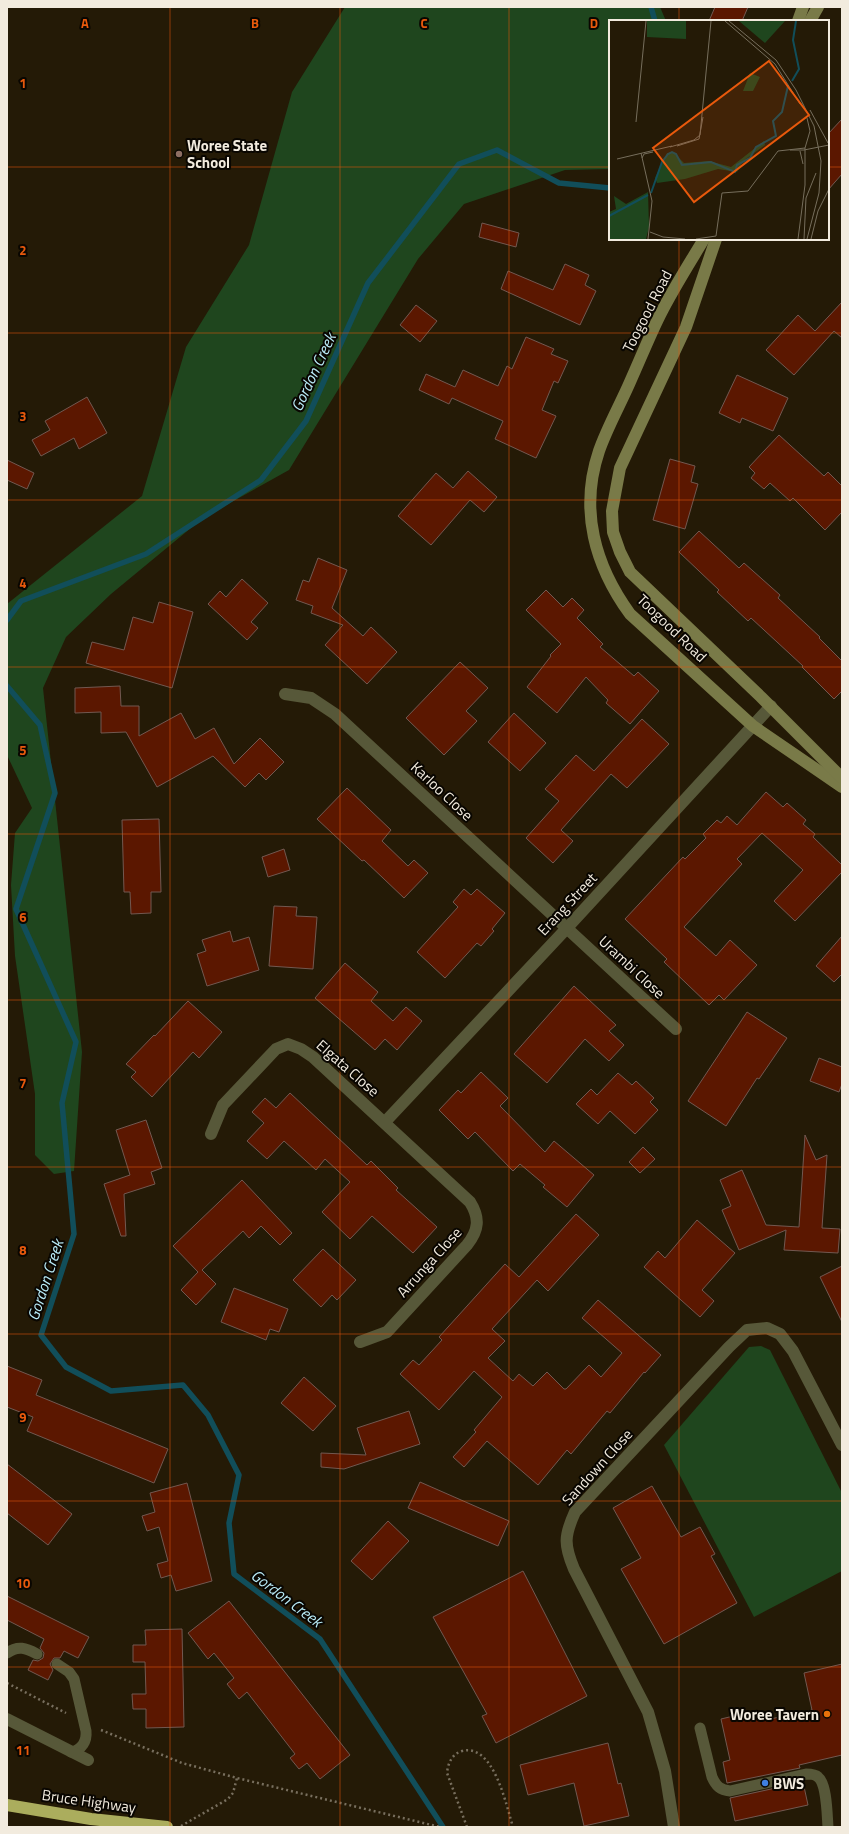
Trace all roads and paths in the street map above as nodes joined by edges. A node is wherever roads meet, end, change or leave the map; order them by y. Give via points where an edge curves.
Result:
1 (802, 7) edge
2 (815, 7) edge
3 (818, 7) edge
4 (798, 20) edge
5 (810, 20) edge
6 (811, 20) edge
7 (703, 240) edge
8 (716, 240) edge
9 (285, 694) dead end
10 (771, 706) junction
11 (753, 726) junction
12 (842, 778) edge
13 (842, 787) edge
14 (567, 928) junction
15 (676, 1029) dead end
16 (385, 1122) junction
17 (211, 1134) dead end
18 (360, 1342) dead end
19 (842, 1445) edge
20 (7, 1653) edge
21 (37, 1654) dead end
22 (56, 1664) dead end
23 (7, 1683) edge
24 (7, 1719) edge
25 (83, 1721) junction
26 (700, 1728) dead end
27 (71, 1752) junction
28 (88, 1760) dead end
29 (237, 1778) junction
30 (7, 1800) edge
31 (7, 1805) edge
32 (37, 1810) junction
33 (167, 1827) edge
34 (179, 1827) edge
35 (440, 1827) edge
36 (467, 1827) edge
37 (513, 1827) edge
38 (674, 1827) edge
39 (828, 1827) edge

1 - 4 street
2 - 5 street
3 - 6 street
7 - 11 street, Toogood Road via 660,316 599,451 592,477 590,513 593,536 602,567 615,593 630,614
8 - 10 street, Toogood Road via 686,327 620,468 612,511 613,532 630,572
9 - 14 street, Karloo Close via 311,698 335,714
10 - 11 street, Erang Street
10 - 12 street, Toogood Road
11 - 13 street, Toogood Road
11 - 14 street, Erang Street
14 - 15 street, Urambi Close
14 - 16 street, Erang Street
16 - 17 street, Elgata Close via 313,1057 301,1048 288,1044 276,1049 223,1105
16 - 18 street, Arrunga Close via 470,1202 476,1211 479,1224 468,1245 387,1332
19 - 38 street, Sandown Close via 793,1351 780,1334 767,1328 747,1330 575,1512 569,1525 565,1539 574,1569 648,1712 665,1771
20 - 21 lane via 20,1647
22 - 25 lane via 69,1672 74,1679
23 - 25 path
24 - 27 street
25 - 27 lane via 86,1731 84,1742 78,1751
25 - 29 path via 182,1763
26 - 39 lane via 712,1777 720,1788 730,1790 814,1774 819,1778 825,1791
27 - 28 street
29 - 34 path via 233,1793 228,1799
29 - 35 path
30 - 32 highway
31 - 32 highway, Bruce Highway
32 - 33 highway, Bruce Highway
36 - 37 path via 447,1773 448,1765 454,1756 463,1751 480,1754 489,1763 497,1778

